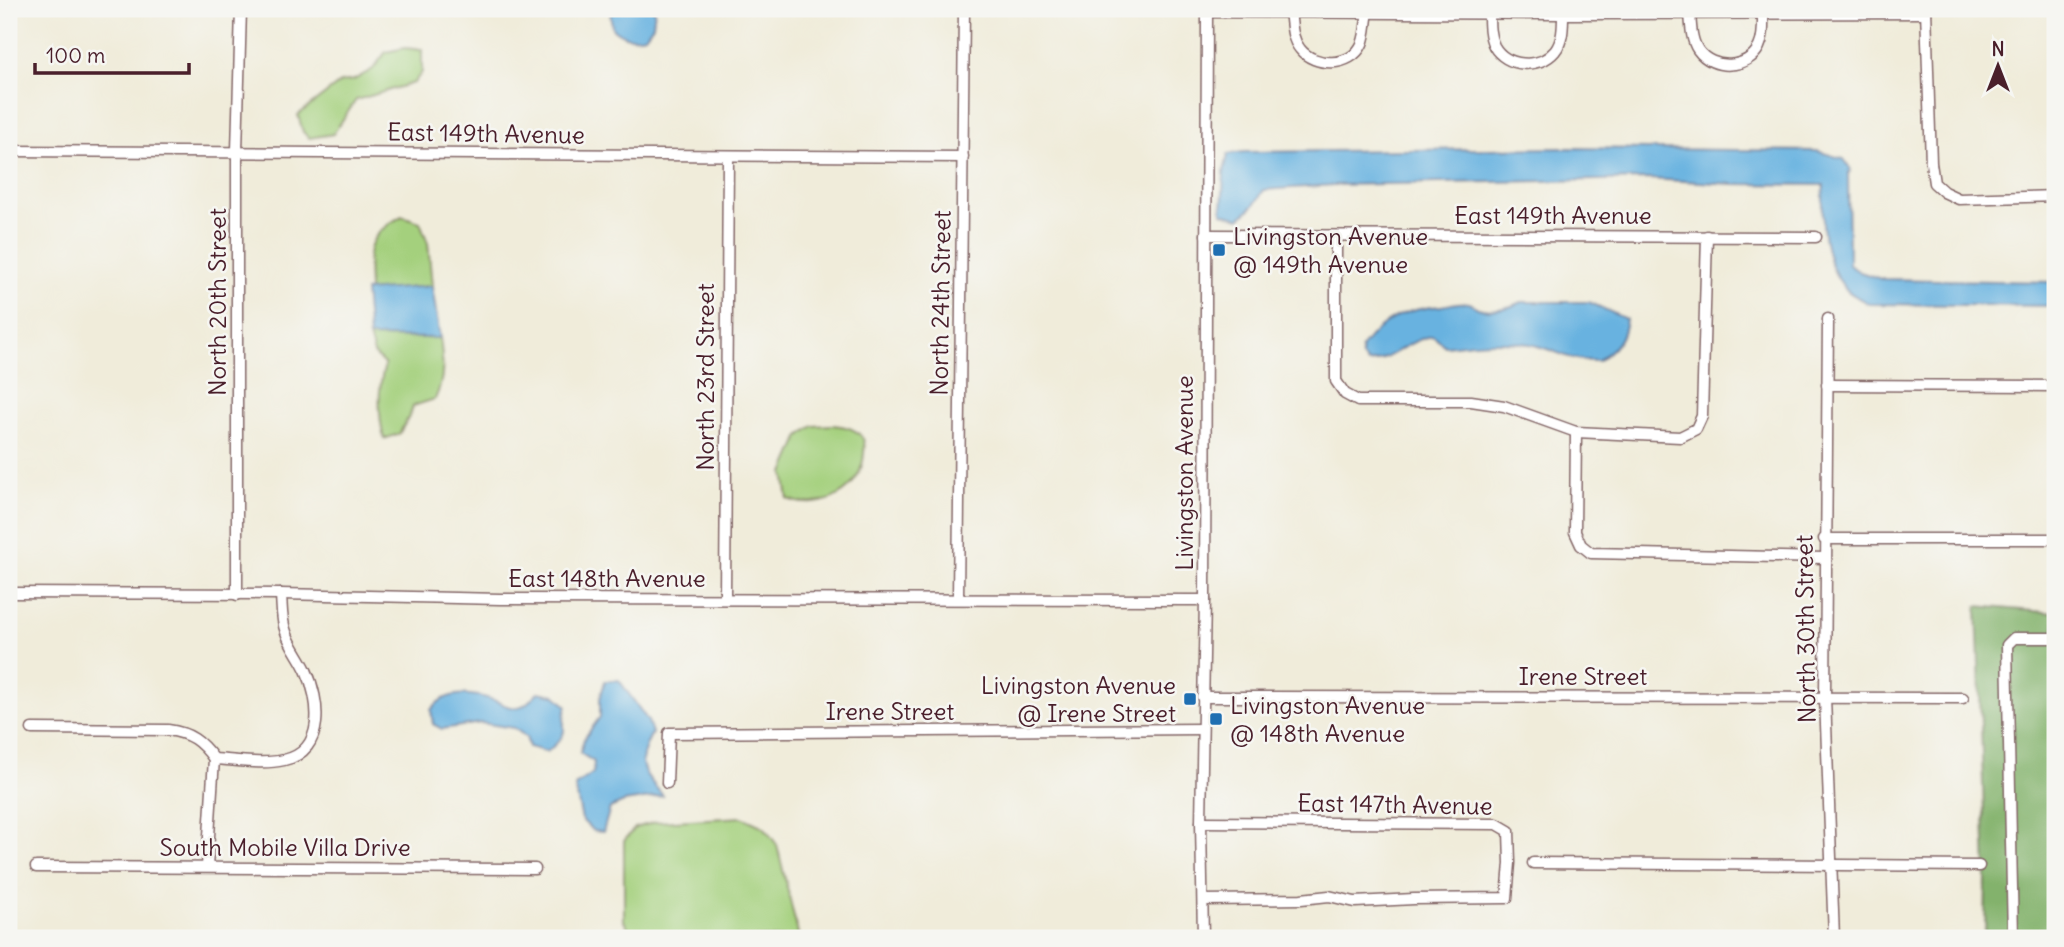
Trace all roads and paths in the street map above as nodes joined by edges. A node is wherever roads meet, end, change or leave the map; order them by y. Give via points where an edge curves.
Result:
1 (241, 9) edge
2 (964, 9) edge
3 (1207, 10) edge
4 (1431, 10) edge
5 (1290, 11) junction
6 (1368, 11) junction
7 (1926, 11) edge
8 (1489, 13) junction
9 (1690, 13) junction
10 (1563, 14) junction
11 (1763, 14) junction
12 (9, 151) edge
13 (237, 151) junction
14 (727, 157) junction
15 (963, 157) junction
16 (2055, 196) edge
17 (1206, 236) junction
18 (1707, 236) junction
19 (1336, 237) junction
20 (1816, 237) dead end
21 (1828, 319) dead end
22 (1827, 385) junction
23 (2055, 386) edge
24 (1576, 432) junction
25 (1824, 539) junction
26 (2055, 539) edge
27 (1824, 558) junction
28 (9, 593) edge
29 (281, 594) junction
30 (237, 595) junction
31 (725, 598) junction
32 (957, 599) junction
33 (1205, 600) junction
34 (2055, 638) edge
35 (1202, 697) junction
36 (1825, 697) junction
37 (1963, 698) dead end
38 (32, 729) dead end
39 (1202, 729) junction
40 (214, 759) junction
41 (667, 783) dead end
42 (1201, 822) junction
43 (1533, 863) dead end
44 (1833, 866) junction
45 (1979, 866) dead end
46 (36, 867) dead end
47 (207, 867) junction
48 (535, 869) dead end
49 (1203, 900) junction
50 (1203, 938) edge
51 (1834, 938) edge
52 (2013, 938) edge

1 - 13 street, North 20th Street
2 - 15 street, North 24th Street
3 - 5 street
3 - 17 street, Livingston Avenue
4 - 6 street
4 - 8 street
5 - 6 street
5 - 6 street via 1300,49 1328,63 1357,52
7 - 11 street
7 - 16 street via 1934,183 1959,199
8 - 10 street
8 - 10 street via 1494,46 1520,64 1547,58 1556,50
9 - 10 street
9 - 11 street
9 - 11 street via 1699,51 1712,61 1731,66 1745,61 1758,48
12 - 13 street, East 149th Avenue
13 - 14 street, East 149th Avenue
13 - 30 street, North 20th Street
14 - 15 street, East 149th Avenue
14 - 31 street, North 23rd Street
15 - 32 street, North 24th Street
17 - 19 street, East 149th Avenue
17 - 33 street, Livingston Avenue
18 - 19 street, East 149th Avenue
18 - 20 street, East 149th Avenue
18 - 24 street via 1702,415 1696,429 1680,437
19 - 24 street via 1336,382 1345,394 1358,401 1471,401 1504,406
21 - 22 street, North 30th Street
22 - 23 street
22 - 25 street, North 30th Street
24 - 27 street via 1575,533 1591,553
25 - 26 street
25 - 27 street, North 30th Street
27 - 36 street, North 30th Street
28 - 30 street, East 148th Avenue
29 - 30 street, East 148th Avenue
29 - 31 street, East 148th Avenue
29 - 40 street via 286,634 306,670 317,704 317,729 306,748 286,760
31 - 32 street, East 148th Avenue
32 - 33 street, East 148th Avenue
33 - 35 street, Livingston Avenue
34 - 52 street via 2014,638 2007,645
35 - 36 street, Irene Street
35 - 39 street, Livingston Avenue
36 - 37 street, Irene Street
36 - 44 street, North 30th Street
38 - 40 street via 179,731 197,739
39 - 41 street, Irene Street via 670,733
39 - 42 street, Livingston Avenue
40 - 47 street
42 - 49 street, Livingston Avenue
42 - 49 street, East 147th Avenue via 1497,824 1509,831 1510,863 1507,898
43 - 44 street
44 - 45 street
44 - 51 street, North 30th Street
46 - 47 street, South Mobile Villa Drive
47 - 48 street, South Mobile Villa Drive
49 - 50 street, Livingston Avenue

